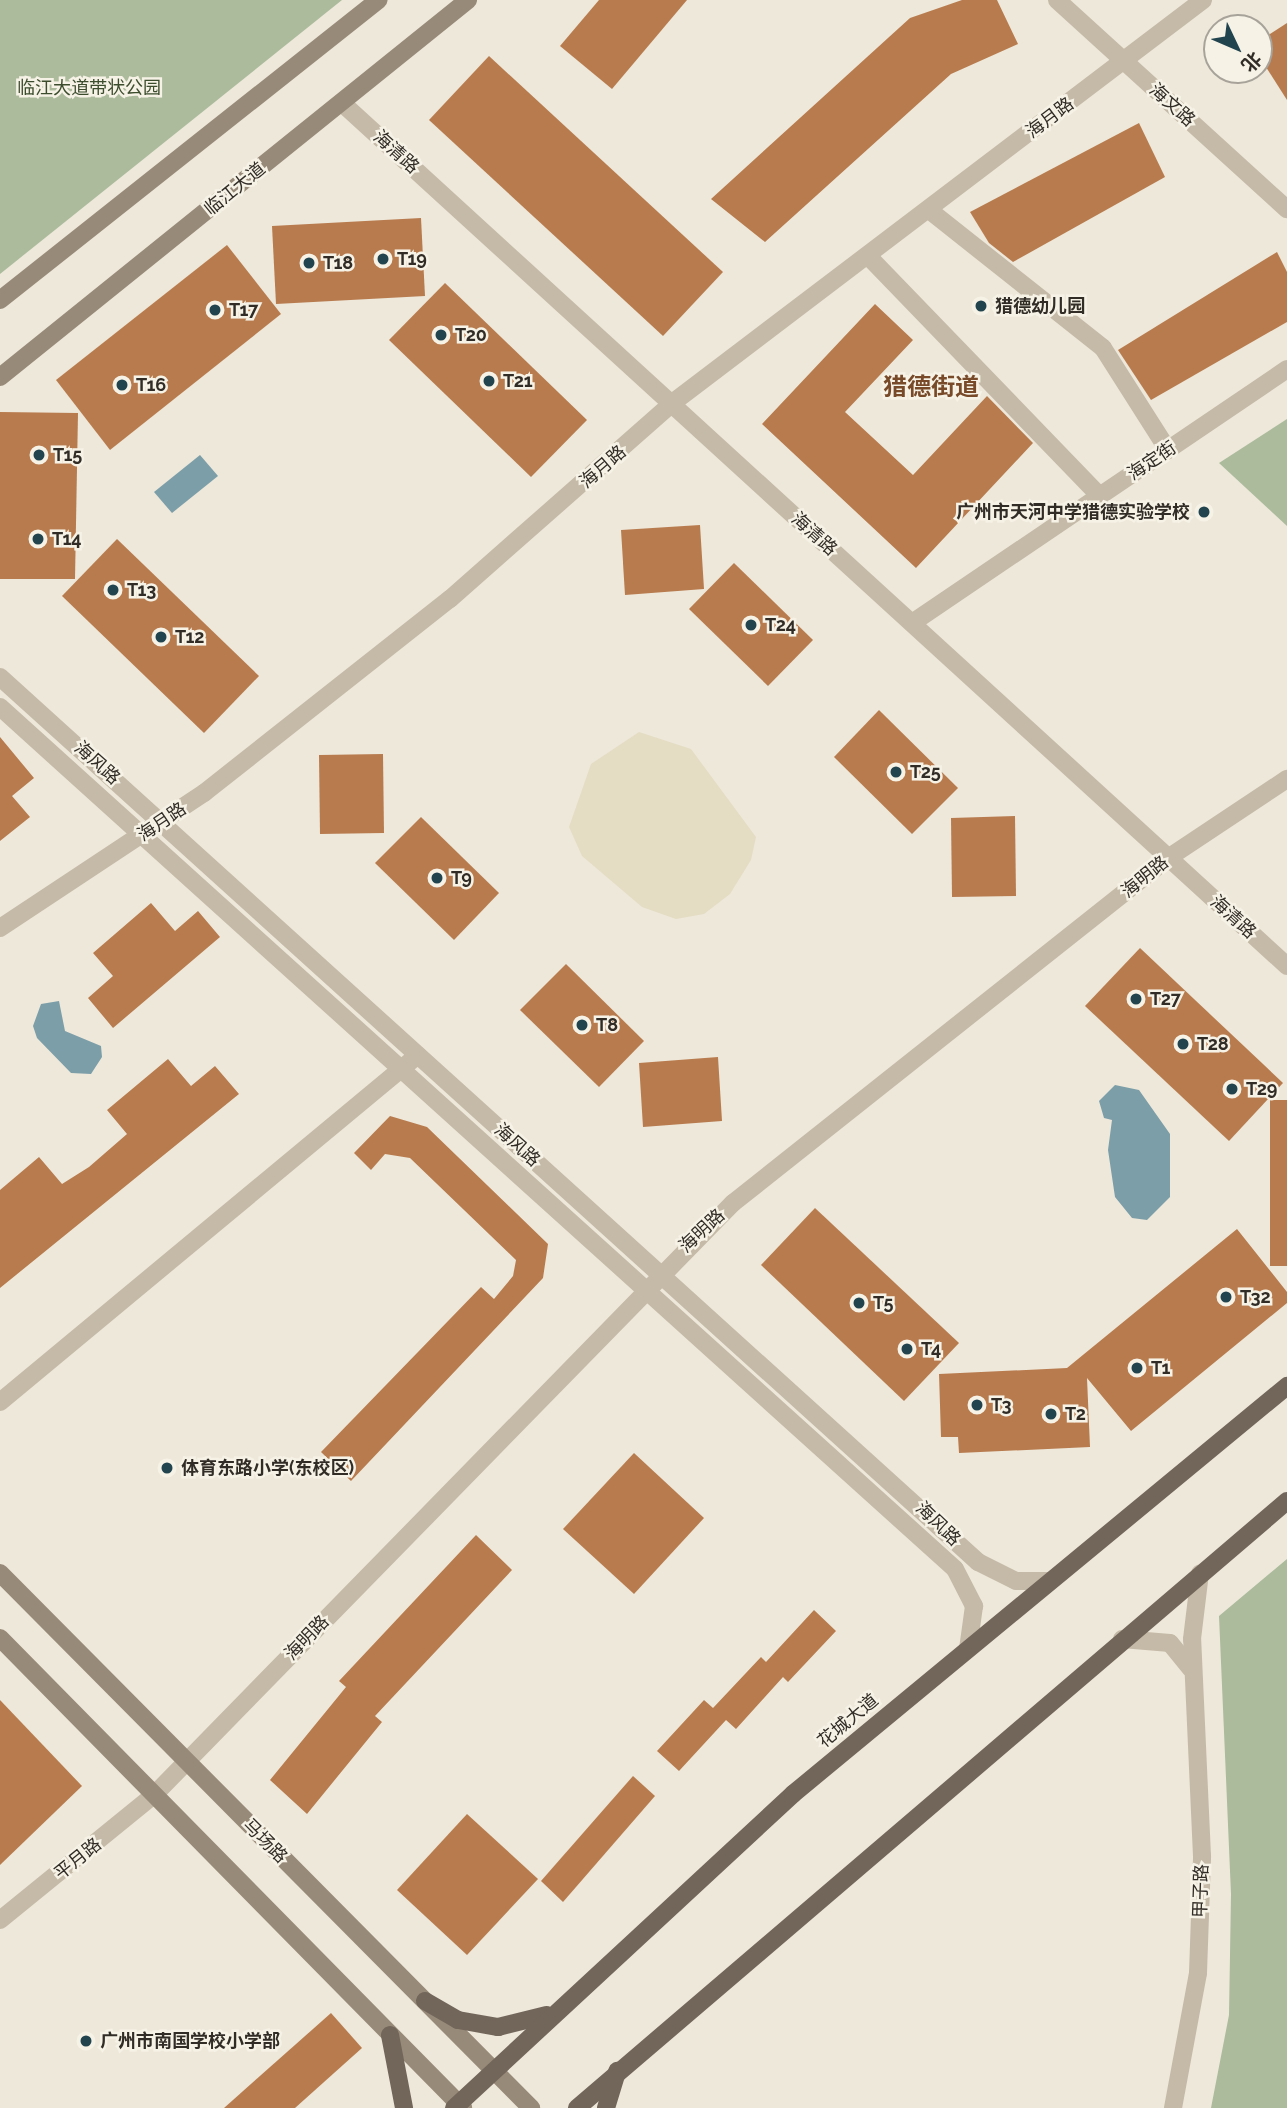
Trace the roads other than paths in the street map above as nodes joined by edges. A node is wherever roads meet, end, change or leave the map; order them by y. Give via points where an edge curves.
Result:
1 (378, 0) edge
2 (468, 0) edge
3 (1057, 0) edge
4 (1203, 0) edge
5 (1124, 62) junction
6 (342, 103) junction
7 (1287, 209) edge
8 (929, 210) junction
9 (868, 256) junction
10 (0, 300) edge
11 (1287, 369) edge
12 (0, 377) edge
13 (671, 404) junction
14 (1168, 450) junction
15 (1100, 496) junction
16 (912, 623) junction
17 (0, 677) edge
18 (0, 707) edge
19 (1287, 779) edge
20 (163, 821) junction
21 (144, 834) junction
22 (1168, 858) junction
23 (0, 928) edge
24 (1287, 966) edge
25 (418, 1055) junction
26 (402, 1068) junction
27 (660, 1271) junction
28 (646, 1286) junction
29 (1287, 1386) edge
30 (0, 1402) edge
31 (1287, 1501) edge
32 (0, 1573) edge
33 (1200, 1573) junction
34 (1049, 1581) junction
35 (0, 1638) edge
36 (1122, 1639) junction
37 (968, 1648) junction
38 (1193, 1672) junction
39 (187, 1762) junction
40 (154, 1795) junction
41 (0, 1920) edge
42 (425, 2001) junction
43 (566, 2005) junction
44 (390, 2035) junction
45 (494, 2071) junction
46 (617, 2071) junction
47 (458, 2107) edge
48 (404, 2108) edge
49 (531, 2108) edge
50 (576, 2108) edge
51 (606, 2108) edge
52 (1173, 2108) edge

1 - 10 main road
2 - 6 main road, 临江大道
3 - 5 street, 海文路
4 - 5 street, 海月路
5 - 7 street, 海文路
5 - 8 street, 海月路
6 - 12 main road, 临江大道
6 - 13 street, 海清路
8 - 9 street, 海月路
8 - 14 street via 1103,348
9 - 13 street, 海月路
9 - 15 street
11 - 14 street, 海定街
13 - 16 street, 海清路
13 - 20 street, 海月路 via 450,599
14 - 15 street, 海定街
15 - 16 street, 海定街
16 - 22 street, 海清路
17 - 20 street, 海风路
18 - 21 street, 海风路
19 - 22 street, 海明路
20 - 21 street, 海月路
20 - 25 street, 海风路
21 - 23 street, 海月路
21 - 26 street, 海风路
22 - 24 street, 海清路
22 - 27 street, 海明路 via 733,1203
25 - 26 street
25 - 27 street, 海风路
26 - 28 street, 海风路
26 - 30 street
27 - 28 street, 海明路
27 - 34 street, 海风路 via 978,1562 1016,1581
28 - 37 street, 海风路 via 955,1569 974,1606
28 - 39 street, 海明路
29 - 34 main road, 花城大道
31 - 33 main road
32 - 39 main road, 马场路
33 - 36 main road
33 - 38 street, 甲子路 via 1192,1611
34 - 37 main road, 花城大道
35 - 40 main road
36 - 38 street via 1170,1643
36 - 46 main road
37 - 43 main road, 花城大道 via 748,1833
38 - 52 street, 甲子路 via 1202,1856 1198,1973
39 - 40 street, 海明路
39 - 42 main road, 马场路
40 - 41 street, 平月路
40 - 44 main road
42 - 43 main road via 458,2020 498,2027 527,2025
42 - 45 main road, 马场路
43 - 45 main road, 花城大道
44 - 47 main road
44 - 48 main road
45 - 47 main road, 花城大道
45 - 49 main road, 马场路
46 - 50 main road
46 - 51 main road

